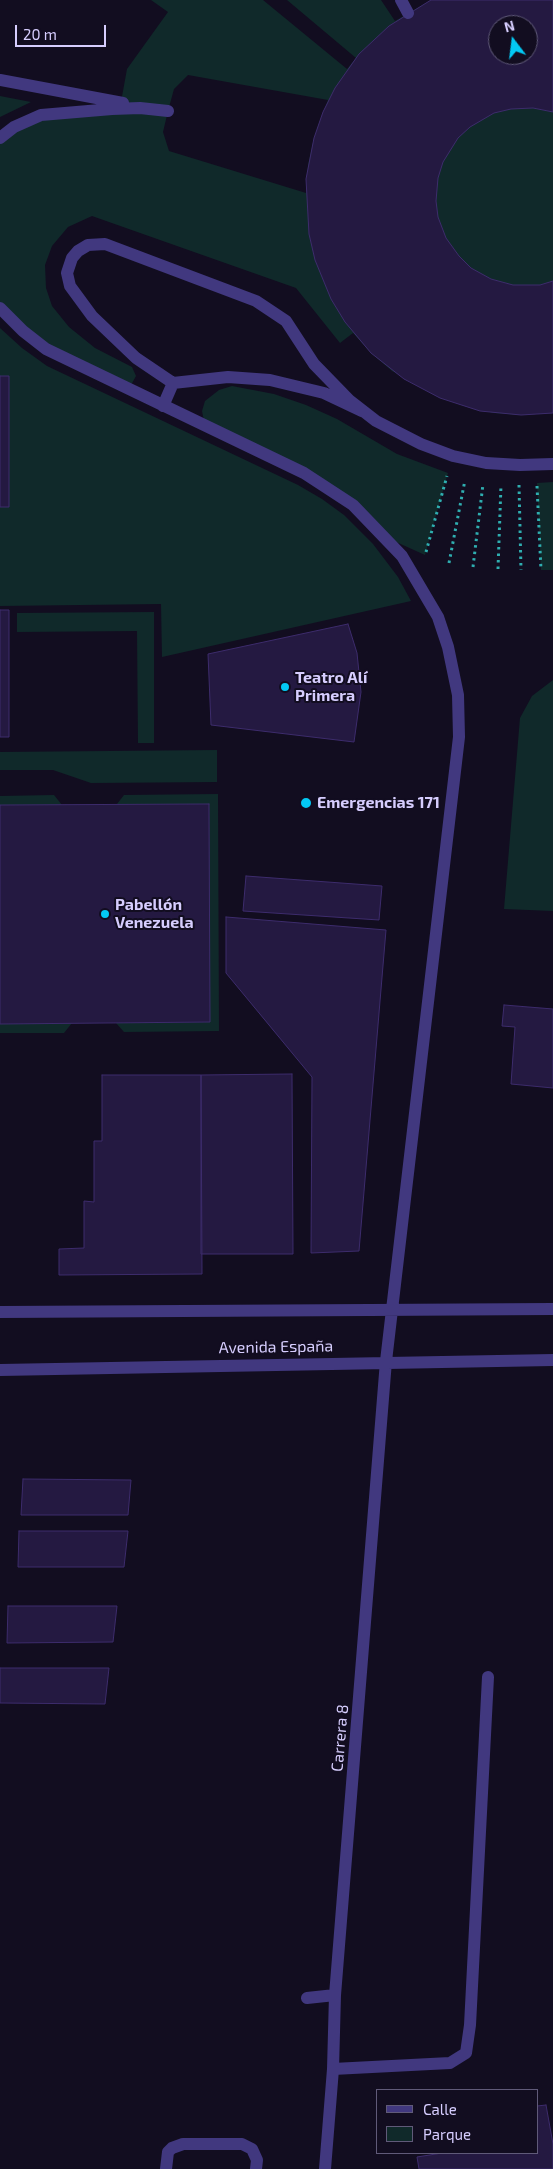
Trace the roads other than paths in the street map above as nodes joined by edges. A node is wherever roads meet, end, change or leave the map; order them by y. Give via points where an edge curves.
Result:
1 (401, 0) edge
2 (408, 13) dead end
3 (0, 80) edge
4 (0, 138) edge
5 (0, 308) edge
6 (173, 383) junction
7 (163, 406) junction
8 (362, 411) junction
9 (553, 464) edge
10 (553, 1309) edge
11 (393, 1310) junction
12 (0, 1312) edge
13 (553, 1360) edge
14 (386, 1361) junction
15 (0, 1370) edge
16 (488, 1676) dead end
17 (335, 1994) junction
18 (307, 1998) dead end
19 (333, 2069) junction
20 (166, 2169) edge
21 (256, 2169) edge
22 (326, 2169) edge

1 - 2 street
3 - 4 street via 168,111 112,109 41,115 14,126
5 - 7 street, Carrera 8 via 46,349
6 - 7 street
6 - 8 street via 228,377 270,380 324,393
6 - 8 street via 124,348 73,292 68,269 72,258 82,248 105,244 256,301 286,322 324,377
7 - 11 street, Carrera 8 via 304,473 353,505 402,556 438,617 448,647 458,695 459,737
8 - 9 street via 406,438 453,456 503,464
10 - 11 street
11 - 12 street
11 - 14 street, Carrera 8
13 - 14 street, Avenida España
14 - 15 street, Avenida España
14 - 17 street, Carrera 8
16 - 19 street via 466,2053 450,2063
17 - 18 street
17 - 19 street, Carrera 8
19 - 22 street, Carrera 8
20 - 21 street via 168,2152 182,2144 242,2144 252,2149 257,2160

